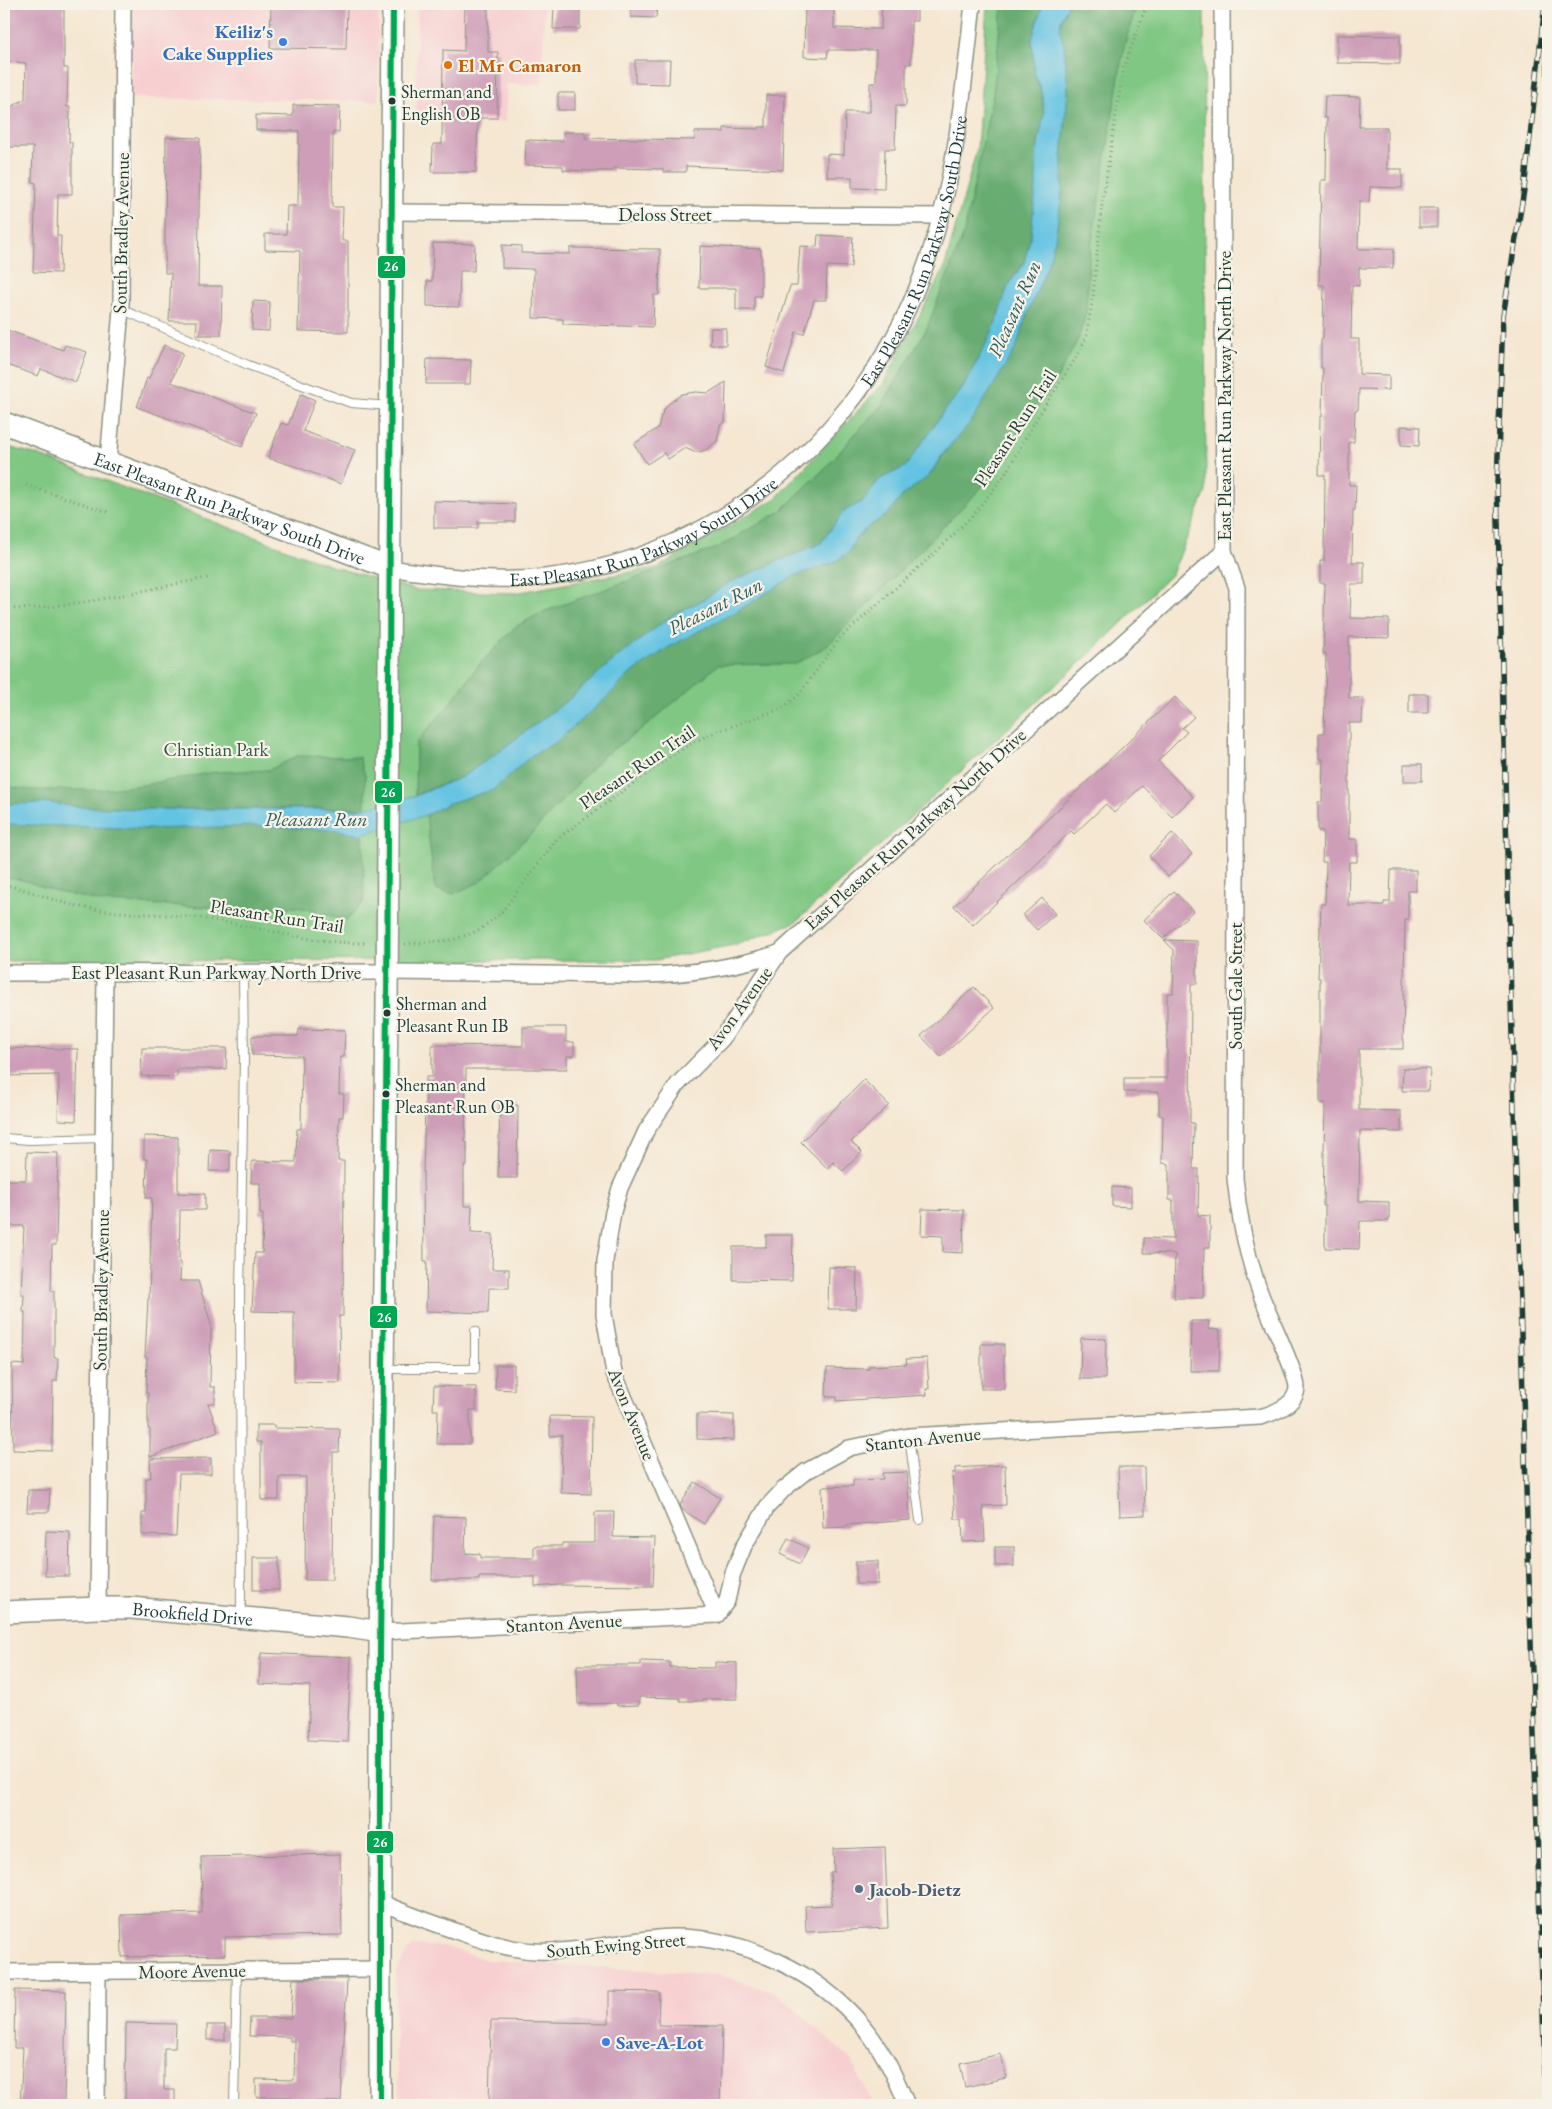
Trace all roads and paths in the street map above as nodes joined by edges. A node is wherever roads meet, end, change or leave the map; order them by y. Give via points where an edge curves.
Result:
1 (123, 4) edge
2 (393, 4) edge
3 (973, 4) edge
4 (1147, 4) edge
5 (1222, 4) edge
6 (390, 212) junction
7 (941, 216) junction
8 (121, 309) junction
9 (390, 406) junction
10 (4, 423) edge
11 (108, 462) junction
12 (26, 485) dead end
13 (111, 513) dead end
14 (1224, 551) junction
15 (390, 568) junction
16 (211, 577) dead end
17 (4, 609) edge
18 (4, 885) edge
19 (388, 942) junction
20 (779, 953) junction
21 (105, 972) junction
22 (243, 972) junction
23 (387, 972) junction
24 (4, 973) edge
25 (4, 1138) edge
26 (103, 1138) junction
27 (475, 1331) dead end
28 (384, 1369) junction
29 (1284, 1408) joint
30 (910, 1436) junction
31 (920, 1520) dead end
32 (98, 1608) junction
33 (4, 1612) edge
34 (717, 1615) junction
35 (240, 1619) junction
36 (381, 1632) junction
37 (380, 1902) junction
38 (380, 1969) junction
39 (236, 1970) junction
40 (4, 1972) edge
41 (98, 1972) junction
42 (96, 2105) edge
43 (234, 2105) edge
44 (380, 2105) edge
45 (907, 2105) edge

1 - 8 street, South Bradley Avenue
2 - 6 main road
3 - 7 street, East Pleasant Run Parkway South Drive via 958,129
4 - 19 path, Pleasant Run Trail via 1123,69 1086,337 1078,356 1004,476 974,514 842,637 797,697 781,709 715,732 686,747 557,839 506,907 490,923 452,940 408,944
5 - 14 street, East Pleasant Run Parkway North Drive
6 - 7 street, Deloss Street
6 - 9 main road
7 - 15 street, East Pleasant Run Parkway South Drive via 911,303 866,382 841,416 802,458 736,509 644,554 562,575 489,579
8 - 9 lane via 248,365 351,403
8 - 11 street, South Bradley Avenue
9 - 15 main road
10 - 11 main road, East Pleasant Run Parkway South Drive
11 - 15 main road, East Pleasant Run Parkway South Drive
12 - 13 path
14 - 20 street, East Pleasant Run Parkway North Drive
14 - 29 street, South Gale Street via 1237,588 1235,1178 1242,1228 1254,1276 1297,1387 1295,1397
15 - 19 main road
16 - 17 path via 94,600
18 - 19 path, Pleasant Run Trail via 88,909 214,920 322,941
19 - 23 main road
20 - 23 street, East Pleasant Run Parkway North Drive via 713,970 662,976
20 - 34 street, Avon Avenue via 722,1039 678,1084 646,1131 626,1171 618,1196 605,1261 604,1314 614,1373
21 - 22 street, East Pleasant Run Parkway North Drive
21 - 24 street, East Pleasant Run Parkway North Drive
21 - 26 street, South Bradley Avenue
22 - 23 street, East Pleasant Run Parkway North Drive
22 - 35 lane
23 - 28 main road
25 - 26 lane
26 - 32 street, South Bradley Avenue
27 - 28 lane via 475,1369
28 - 36 main road
29 - 30 street, Stanton Avenue via 1260,1417
30 - 31 lane
30 - 34 street, Stanton Avenue via 843,1450 805,1472 784,1489 750,1534 739,1557 727,1601
32 - 33 main road, Brookfield Drive
32 - 35 main road, Brookfield Drive via 131,1608
34 - 36 street, Stanton Avenue
35 - 36 main road, Brookfield Drive
36 - 37 main road
37 - 38 main road
37 - 45 street, South Ewing Street via 494,1944 521,1949 564,1950 673,1937 734,1945 760,1954 798,1972 846,2007 887,2060
38 - 39 street, Moore Avenue
38 - 44 main road
39 - 41 street, Moore Avenue
39 - 43 lane
40 - 41 street, Moore Avenue
41 - 42 street

